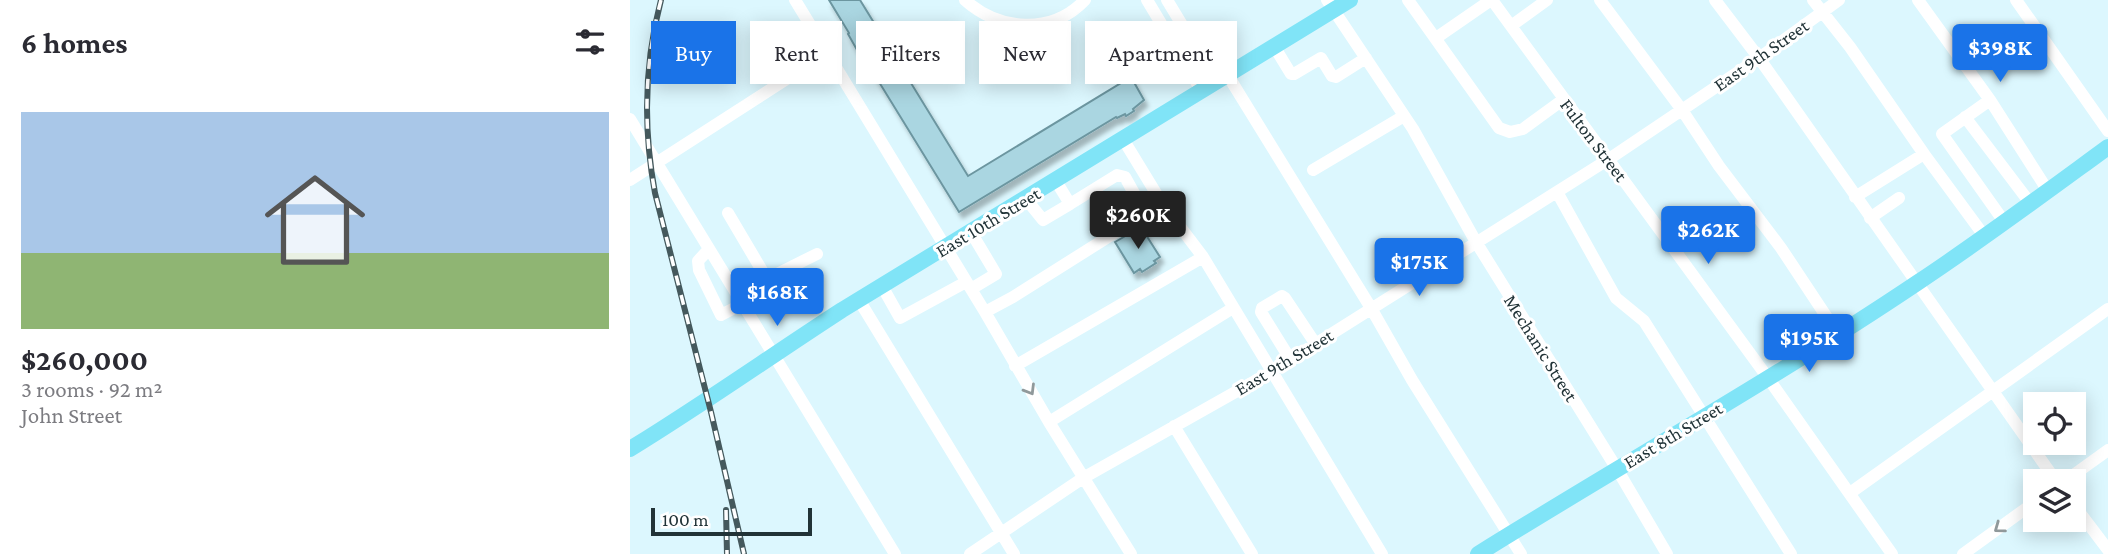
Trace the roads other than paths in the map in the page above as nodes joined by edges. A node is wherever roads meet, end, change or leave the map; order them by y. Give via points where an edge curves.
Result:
1 (796, 0) edge
2 (965, 0) edge
3 (1085, 0) edge
4 (1147, 0) edge
5 (1167, 0) edge
6 (1350, 0) edge
7 (1408, 0) edge
8 (1491, 0) edge
9 (1547, 0) edge
10 (1600, 0) edge
11 (1715, 0) edge
12 (1813, 0) edge
13 (1839, 0) edge
14 (1918, 0) edge
15 (2016, 0) edge
16 (1330, 5) edge
17 (1823, 12) junction
18 (808, 21) edge
19 (1182, 21) edge
20 (1511, 26) junction
21 (1436, 38) junction
22 (1274, 47) junction
23 (1366, 58) junction
24 (1759, 58) junction
25 (1237, 69) edge
26 (842, 77) edge
27 (778, 84) edge
28 (1212, 84) edge
29 (1226, 84) edge
30 (1201, 90) junction
31 (1564, 99) junction
32 (1990, 100) junction
33 (1682, 110) junction
34 (1404, 116) junction
35 (1965, 117) junction
36 (630, 120) edge
37 (2108, 131) edge
38 (1123, 139) junction
39 (2108, 147) edge
40 (1924, 154) junction
41 (1609, 159) junction
42 (656, 162) junction
43 (1313, 170) dead end
44 (630, 180) edge
45 (1056, 181) junction
46 (2048, 191) junction
47 (1557, 192) junction
48 (1855, 197) junction
49 (1899, 198) dead end
50 (1026, 199) junction
51 (1162, 203) junction
52 (1070, 204) junction
53 (2030, 204) junction
54 (1145, 213) junction
55 (728, 214) dead end
56 (1870, 219) junction
57 (2005, 223) junction
58 (971, 232) junction
59 (1985, 237) junction
60 (1475, 242) junction
61 (709, 248) junction
62 (945, 248) junction
63 (817, 254) dead end
64 (1203, 257) junction
65 (767, 279) junction
66 (1916, 284) junction
67 (969, 285) junction
68 (882, 286) junction
69 (740, 300) junction
70 (859, 300) junction
71 (1233, 308) junction
72 (1371, 308) junction
73 (2108, 309) edge
74 (985, 312) junction
75 (1838, 334) junction
76 (1315, 344) junction
77 (773, 355) junction
78 (1290, 359) junction
79 (1015, 366) junction
80 (1271, 372) junction
81 (1768, 378) junction
82 (1993, 392) junction
83 (1705, 416) junction
84 (1049, 422) junction
85 (1174, 426) junction
86 (630, 449) edge
87 (2108, 450) edge
88 (1617, 469) junction
89 (2048, 469) edge
90 (2082, 469) edge
91 (1083, 478) junction
92 (1850, 493) junction
93 (2023, 511) edge
94 (2086, 521) edge
95 (1001, 533) junction
96 (1510, 534) junction
97 (2108, 550) edge
98 (895, 554) edge
99 (970, 554) edge
100 (1014, 554) edge
101 (1131, 554) edge
102 (1252, 554) edge
103 (1382, 554) edge
104 (1478, 554) edge
105 (1521, 554) edge
106 (1667, 554) edge
107 (1791, 554) edge
108 (1892, 554) edge
109 (1963, 554) edge

1 - 18 street
2 - 3 street via 989,18 1037,25 1067,14
4 - 30 street
5 - 19 street
6 - 16 main road, East 10th Street
7 - 21 street
8 - 20 street, Fulton Street
8 - 21 street
9 - 20 street
10 - 33 street
11 - 24 street
12 - 17 street
13 - 17 street, East 9th Street
14 - 32 street
15 - 37 street
16 - 22 main road, East 10th Street
16 - 23 street, Mechanic Street
17 - 24 street, East 9th Street
17 - 40 street
20 - 31 street, Fulton Street
21 - 31 street via 1499,128 1510,132 1522,129
22 - 23 street via 1291,74 1321,58 1336,76
22 - 25 main road, East 10th Street
23 - 34 street, Mechanic Street
24 - 33 street, East 9th Street
24 - 48 street
26 - 62 street
27 - 42 street
28 - 30 main road, East 10th Street
29 - 72 street
30 - 38 main road, East 10th Street
31 - 41 street, Fulton Street
32 - 35 street
32 - 46 street
33 - 41 street, East 9th Street
33 - 75 street
34 - 43 street
34 - 60 street, Mechanic Street
35 - 53 street
35 - 57 street via 1942,134
36 - 42 street
38 - 45 main road, East 10th Street
38 - 51 street
39 - 46 main road, East 8th Street
40 - 48 street
40 - 59 street
41 - 47 street, East 9th Street
41 - 81 street, Fulton Street
42 - 44 street
42 - 61 street
45 - 50 main road, East 10th Street
45 - 52 street
46 - 53 main road, East 8th Street
47 - 60 street, East 9th Street
47 - 83 street via 1616,298 1644,321
48 - 56 street
49 - 56 street
50 - 52 street via 1043,220
50 - 58 main road, East 10th Street
51 - 54 street
51 - 64 street
52 - 54 street via 1117,175 1125,177
53 - 57 main road, East 8th Street
54 - 74 street
55 - 65 street
56 - 66 street
57 - 59 main road, East 8th Street
58 - 62 main road, East 10th Street
58 - 67 street via 996,274
59 - 66 main road, East 8th Street
60 - 72 street, East 9th Street
60 - 88 street, Mechanic Street
61 - 69 street
61 - 69 street via 698,261 699,270 721,315
62 - 67 street
62 - 68 main road, East 10th Street
63 - 65 street
64 - 71 street
64 - 79 street
65 - 69 street
66 - 75 main road, East 8th Street
66 - 82 street
67 - 68 street via 900,318
67 - 74 street
68 - 70 main road, East 10th Street
69 - 77 street
70 - 77 main road, East 10th Street
70 - 95 street
71 - 80 street
71 - 84 street
72 - 76 street, East 9th Street
72 - 96 street
73 - 82 street
74 - 79 street
75 - 81 main road, East 8th Street
76 - 78 street, East 9th Street
76 - 78 street via 1282,296 1261,312
77 - 86 main road, East 10th Street
77 - 98 street
78 - 80 street, East 9th Street
79 -> 84 street
80 - 85 street, East 9th Street
80 - 103 street
81 - 83 main road, East 8th Street
81 - 92 street, Fulton Street
82 - 89 street
82 - 92 street
83 - 88 main road, East 8th Street
83 - 107 street
84 - 91 street
85 - 91 street, East 9th Street
85 - 102 street
87 - 90 street
88 - 96 main road, East 8th Street
88 - 106 street, Mechanic Street
91 - 95 street, East 9th Street
91 - 101 street
92 - 108 street, Fulton Street
93 -> 109 street
94 - 97 street
95 - 99 street, East 9th Street
95 - 100 street
96 - 104 main road, East 8th Street
96 - 105 street

